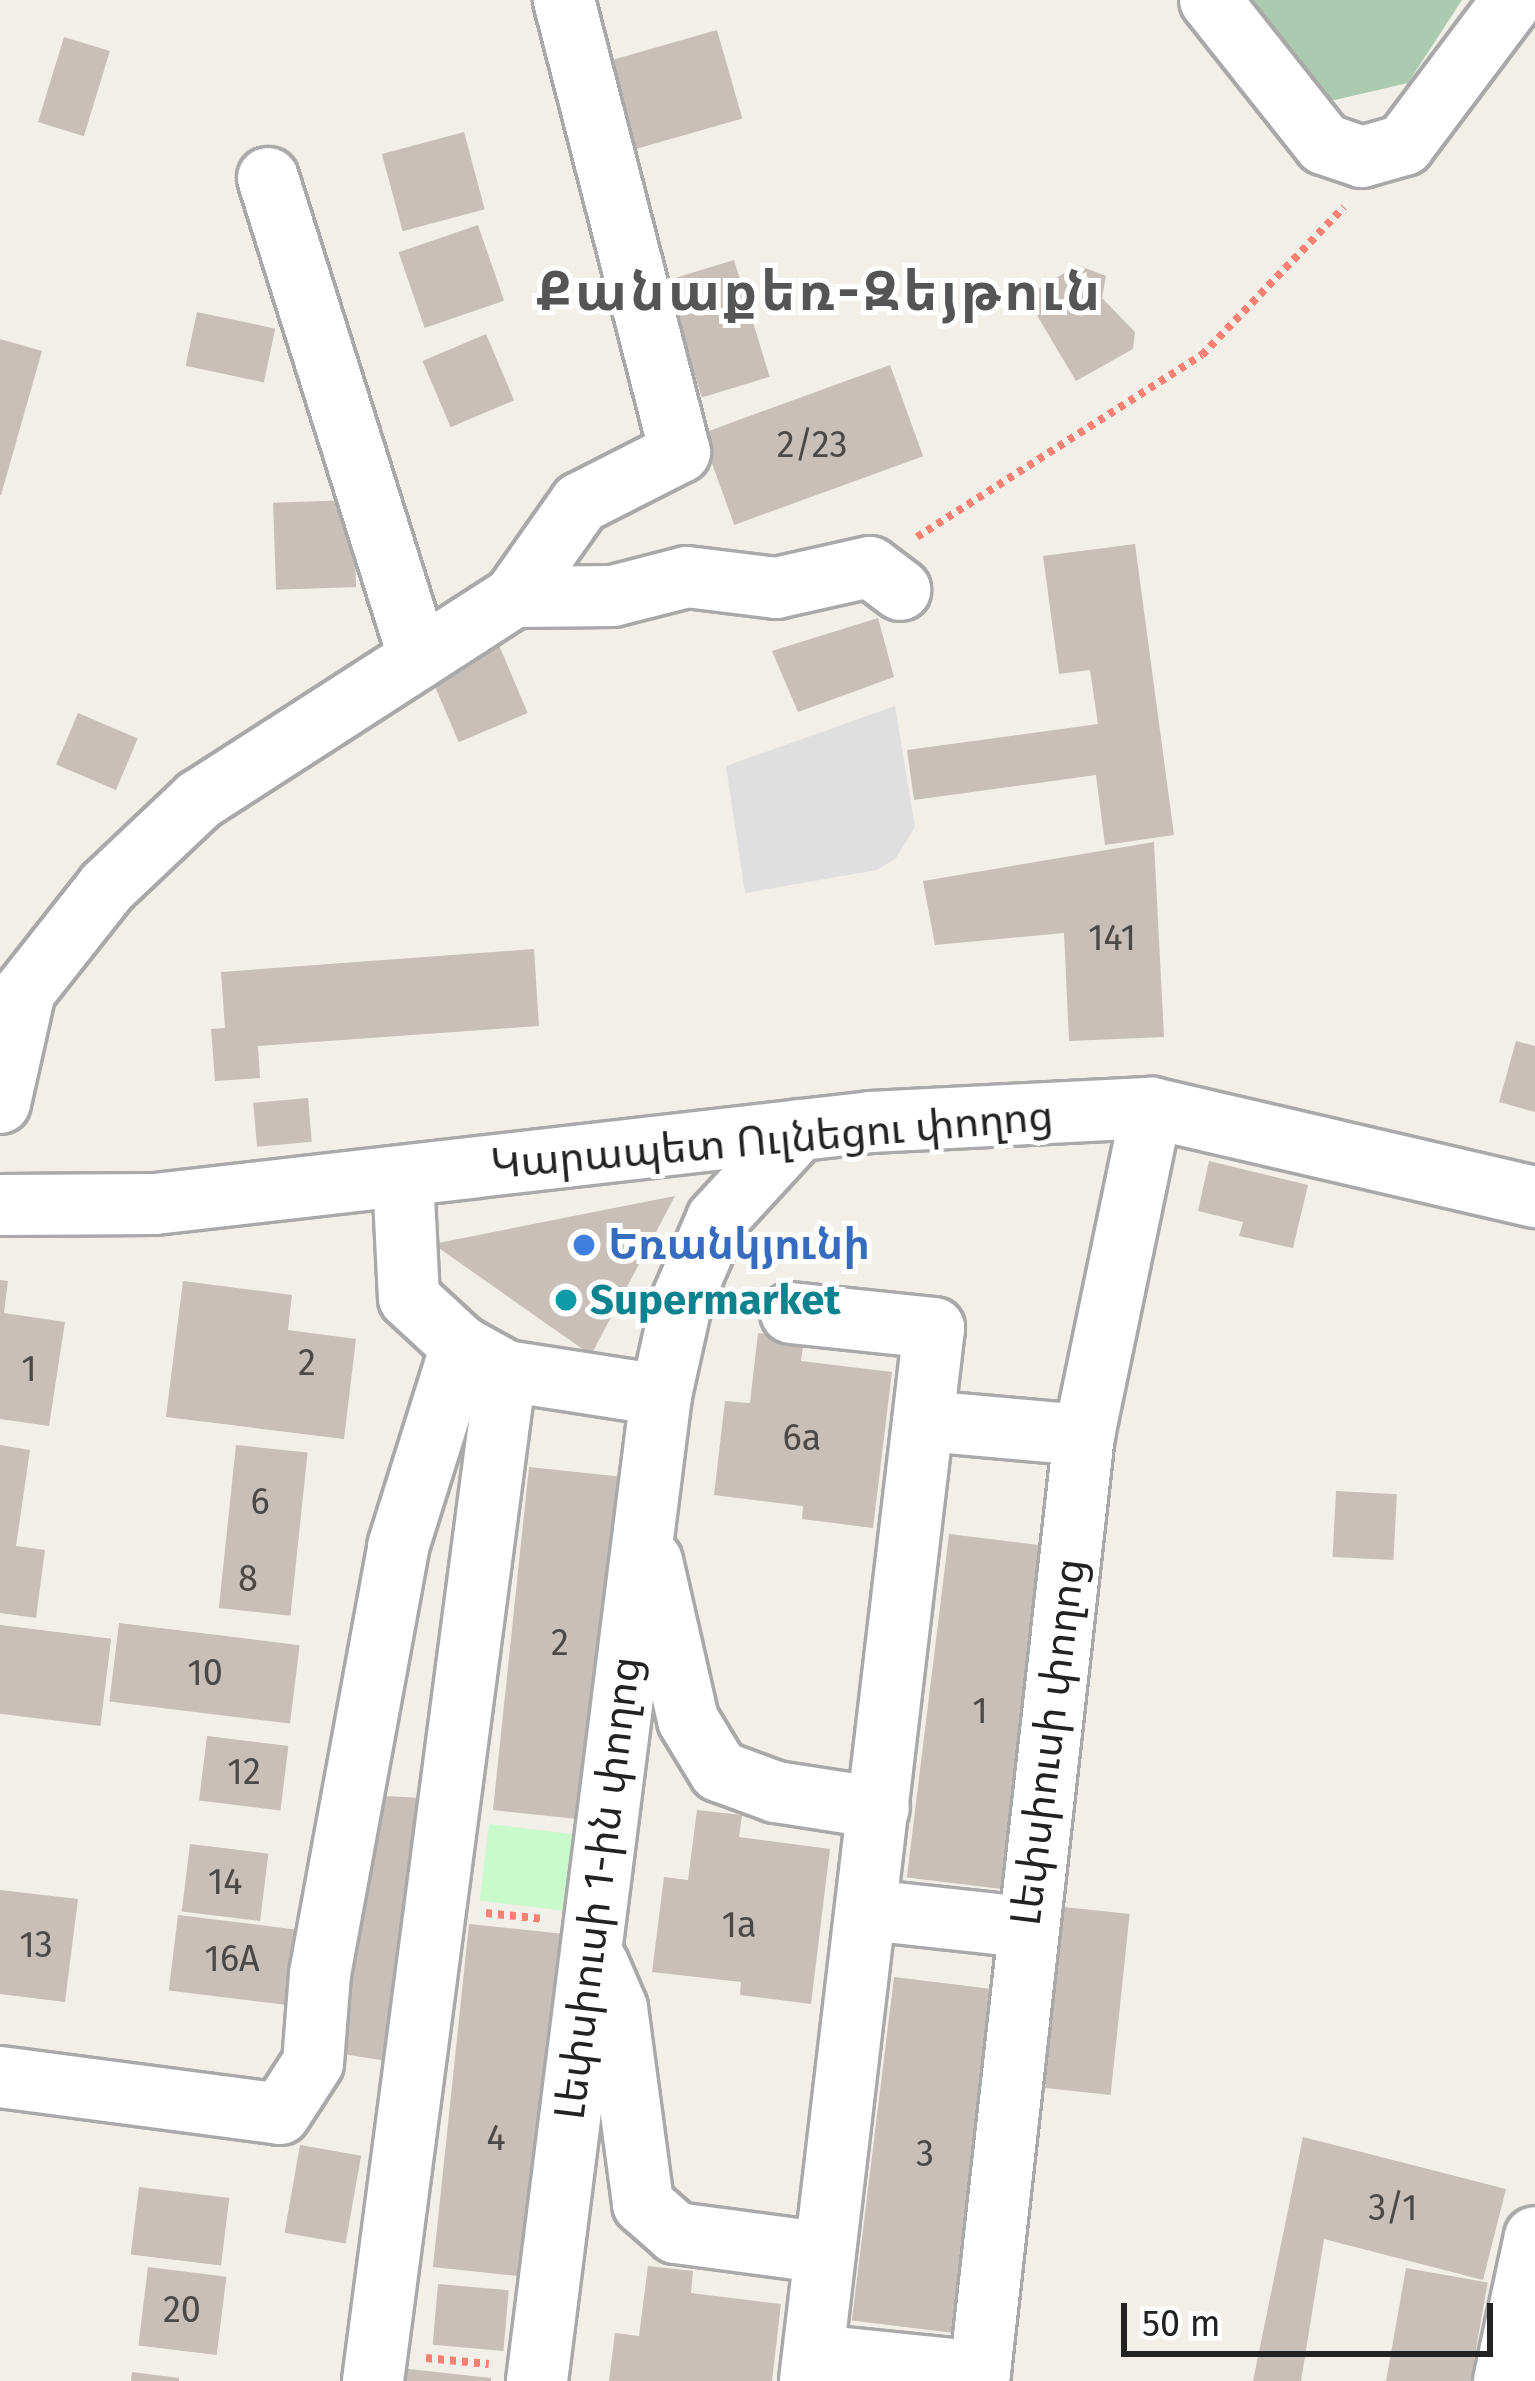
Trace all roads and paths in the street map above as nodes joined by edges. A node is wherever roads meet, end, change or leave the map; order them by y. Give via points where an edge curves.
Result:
1 (564, 0) edge
2 (1210, 0) edge
3 (1513, 0) edge
4 (1404, 146) junction
5 (268, 178) dead end
6 (885, 578) joint
7 (514, 597) junction
8 (419, 658) junction
9 (0, 1103) edge
10 (1152, 1108) junction
11 (799, 1130) junction
12 (404, 1176) junction
13 (1535, 1197) edge
14 (0, 1204) edge
15 (791, 1313) dead end
16 (483, 1359) junction
17 (661, 1395) junction
18 (926, 1421) junction
19 (1084, 1435) junction
20 (644, 1526) junction
21 (879, 1808) junction
22 (437, 1907) junction
23 (868, 1910) junction
24 (1025, 1927) junction
25 (578, 1934) junction
26 (0, 2077) edge
27 (1535, 2237) edge
28 (825, 2253) junction
29 (374, 2367) edge
30 (812, 2368) edge
31 (537, 2375) edge
32 (980, 2376) edge
33 (1504, 2381) edge

1 - 7 street via 680,452 580,503
2 - 4 street via 1324,144 1362,158
3 - 4 street
4 - 6 path via 1202,355
5 - 8 street
6 - 7 street via 776,588 687,577 613,596
7 - 8 street
8 - 9 street via 199,800 106,887 26,992
10 - 11 street, Կարապետ Ուլնեցու փողոց
10 - 13 street, Կարապետ Ուլնեցու փողոց
10 - 19 street, Լեփսիուսի փողոց
11 - 12 street, Կարապետ Ուլնեցու փողոց
11 - 17 street, Լեփսիուսի 1-ին փողոց via 717,1220 682,1300
12 - 14 street, Կարապետ Ուլնեցու փողոց via 155,1204
12 - 16 street via 409,1298
15 - 18 street via 934,1328
16 - 17 street
16 - 22 street
16 - 26 street via 398,1547 320,1974 313,2063 280,2114
17 - 20 street, Լեփսիուսի 1-ին փողոց
18 - 19 street
18 - 21 street
19 - 24 street, Լեփսիուսի փողոց
20 - 21 street via 688,1720 719,1771 776,1792
20 - 25 street, Լեփսիուսի 1-ին փողոց
21 - 23 street
22 - 25 path
22 - 29 street
23 - 24 street
23 - 28 street
24 - 32 street, Լեփսիուսի փողոց
25 - 28 street via 617,2008 643,2204 676,2233
25 - 31 street, Լեփսիուսի 1-ին փողոց
27 - 33 street
28 - 30 street
29 - 31 path
30 - 32 street

